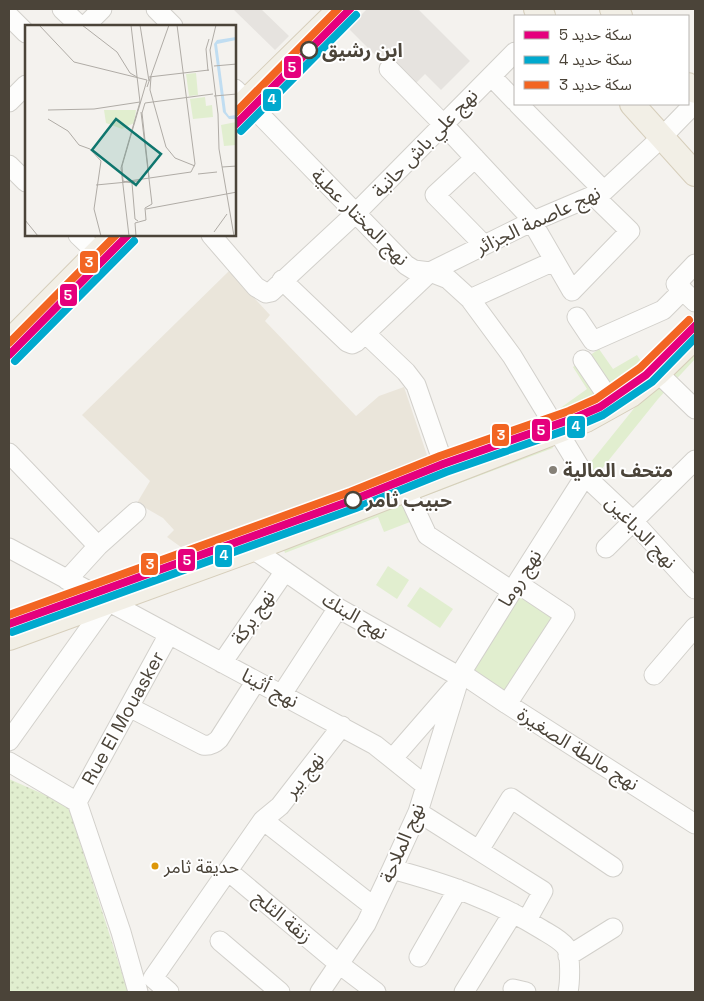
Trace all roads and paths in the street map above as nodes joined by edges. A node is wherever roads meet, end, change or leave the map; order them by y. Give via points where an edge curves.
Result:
1 (62, 9) edge
2 (102, 9) edge
3 (156, 9) edge
4 (340, 9) edge
5 (12, 14) edge
6 (86, 25) edge
7 (172, 25) edge
8 (25, 32) edge
9 (514, 53) edge
10 (389, 69) dead end
11 (490, 76) junction
12 (25, 86) edge
13 (239, 101) edge
14 (514, 101) edge
15 (9, 102) edge
16 (695, 103) edge
17 (518, 105) edge
18 (633, 105) edge
19 (443, 124) junction
20 (662, 137) junction
21 (475, 158) junction
22 (9, 165) edge
23 (695, 174) edge
24 (25, 181) edge
25 (599, 194) junction
26 (356, 213) junction
27 (531, 222) junction
28 (79, 236) edge
29 (114, 236) edge
30 (212, 236) edge
31 (483, 244) junction
32 (97, 253) junction
33 (554, 261) junction
34 (695, 264) edge
35 (430, 272) junction
36 (282, 280) junction
37 (689, 296) edge
38 (470, 299) junction
39 (577, 317) dead end
40 (366, 334) junction
41 (695, 337) edge
42 (596, 340) junction
43 (9, 342) edge
44 (658, 373) junction
45 (614, 406) junction
46 (695, 409) edge
47 (557, 431) junction
48 (695, 460) edge
49 (12, 461) edge
50 (447, 474) junction
51 (585, 476) junction
52 (406, 490) junction
53 (136, 512) dead end
54 (633, 521) junction
55 (98, 546) junction
56 (9, 548) edge
57 (606, 548) dead end
58 (253, 549) junction
59 (284, 571) junction
60 (68, 580) junction
61 (514, 587) junction
62 (695, 589) edge
63 (109, 600) junction
64 (338, 608) junction
65 (695, 627) edge
66 (169, 634) junction
67 (9, 638) edge
68 (222, 663) junction
69 (654, 675) dead end
70 (460, 677) junction
71 (256, 681) junction
72 (282, 694) junction
73 (507, 704) junction
74 (129, 707) junction
75 (342, 726) junction
76 (9, 741) edge
77 (393, 758) junction
78 (9, 762) edge
79 (425, 785) junction
80 (77, 802) junction
81 (418, 812) junction
82 (263, 820) junction
83 (695, 824) edge
84 (479, 850) junction
85 (613, 867) dead end
86 (392, 869) junction
87 (228, 871) junction
88 (458, 889) junction
89 (374, 907) junction
90 (520, 917) junction
91 (613, 928) dead end
92 (220, 941) dead end
93 (419, 956) dead end
94 (568, 956) junction
95 (339, 964) junction
96 (138, 992) edge
97 (169, 992) edge
98 (280, 992) edge
99 (320, 992) edge
100 (376, 992) edge
101 (464, 992) edge
102 (568, 992) edge

1 - 6 street
2 - 6 street
3 - 7 street
4 - 13 main road
5 - 8 street
9 - 11 street, نهج علي باش حانبة
10 - 19 street
11 - 14 street
11 - 19 street, نهج علي باش حانبة
12 - 15 street
13 - 26 street, نهج المختار عطية
16 - 20 street, نهج عاصمة الجزائر
17 - 25 street
18 - 20 main road
19 - 21 street
19 - 26 street, نهج علي باش حانبة
20 - 23 main road
20 - 25 street, نهج عاصمة الجزائر
21 - 27 street
21 - 31 street via 435,194
22 - 24 street
25 - 27 street, نهج عاصمة الجزائر
25 - 33 street via 630,231 572,291
26 - 35 street, نهج المختار عطية via 406,265 414,270
26 - 36 street, نهج علي باش حانبة
27 - 31 street, نهج عاصمة الجزائر
27 - 33 street
28 - 32 street
29 - 32 main road
30 - 36 street, نهج علي باش حانبة via 256,287 266,293 271,292
31 - 35 street, نهج عاصمة الجزائر
32 - 43 main road
33 - 38 street
34 - 37 street via 676,284
35 - 38 street, نهج المختار عطية via 448,279
35 - 40 street, نهج عاصمة الجزائر
36 - 40 street via 347,342 352,344
37 - 42 street
38 - 47 street, نهج المختار عطية via 512,356
39 - 42 street via 593,342
40 - 50 street via 416,385
41 - 44 main road
42 - 45 street via 600,355 585,363
44 - 45 main road
44 - 46 street
45 - 47 main road
47 - 50 main road
47 - 51 street, نهج الدباغين
48 - 54 street
49 - 55 street
50 - 52 main road
51 - 54 street, نهج الدباغين
51 - 61 street, نهج روما
52 - 58 main road
52 - 61 street via 427,535
53 - 55 street
54 - 57 street
54 - 62 street, نهج الدباغين
55 - 60 street
56 - 60 street, نهج أثينا
58 - 59 street, نهج البنك
58 - 63 main road
59 - 64 street, نهج البنك
59 - 68 street, نهج بركة
60 - 63 street, نهج أثينا
61 - 70 street, نهج روما
61 - 73 street via 565,615
63 - 66 street, نهج أثينا
63 - 67 main road
63 - 76 street
64 - 70 street, نهج البنك
64 - 72 street
65 - 69 street
66 - 68 street, نهج أثينا
66 - 74 street, Rue El Mouasker
68 - 71 street, نهج أثينا
70 - 73 street, نهج مالطة الصغيرة
70 - 77 street
70 - 79 street, نهج الملاحة
71 - 72 street, نهج أثينا
71 - 74 street via 219,739 208,746
72 - 75 street, نهج أثينا
73 - 83 street, نهج مالطة الصغيرة
74 - 80 street, Rue El Mouasker
75 - 77 street, نهج أثينا
75 - 82 street, نهج بير via 280,806
77 - 79 street, نهج أثينا
78 - 80 street
79 - 81 street, نهج الملاحة
80 - 96 street
81 - 84 street
81 - 86 street, نهج الملاحة
82 - 87 street, نهج بير
82 - 89 street
84 - 85 street via 512,798
84 - 90 street via 543,890
86 - 88 street
86 - 89 street, نهج الملاحة
87 - 95 street, زنقة الثلج
87 - 97 street, نهج بير via 153,978
88 - 90 street
88 - 93 street
89 - 95 street, نهج الملاحة
90 - 94 street via 564,944
90 - 101 street
91 - 94 street
92 - 98 street
94 - 102 street
95 - 99 street, نهج الملاحة
95 - 100 street, زنقة الثلج

